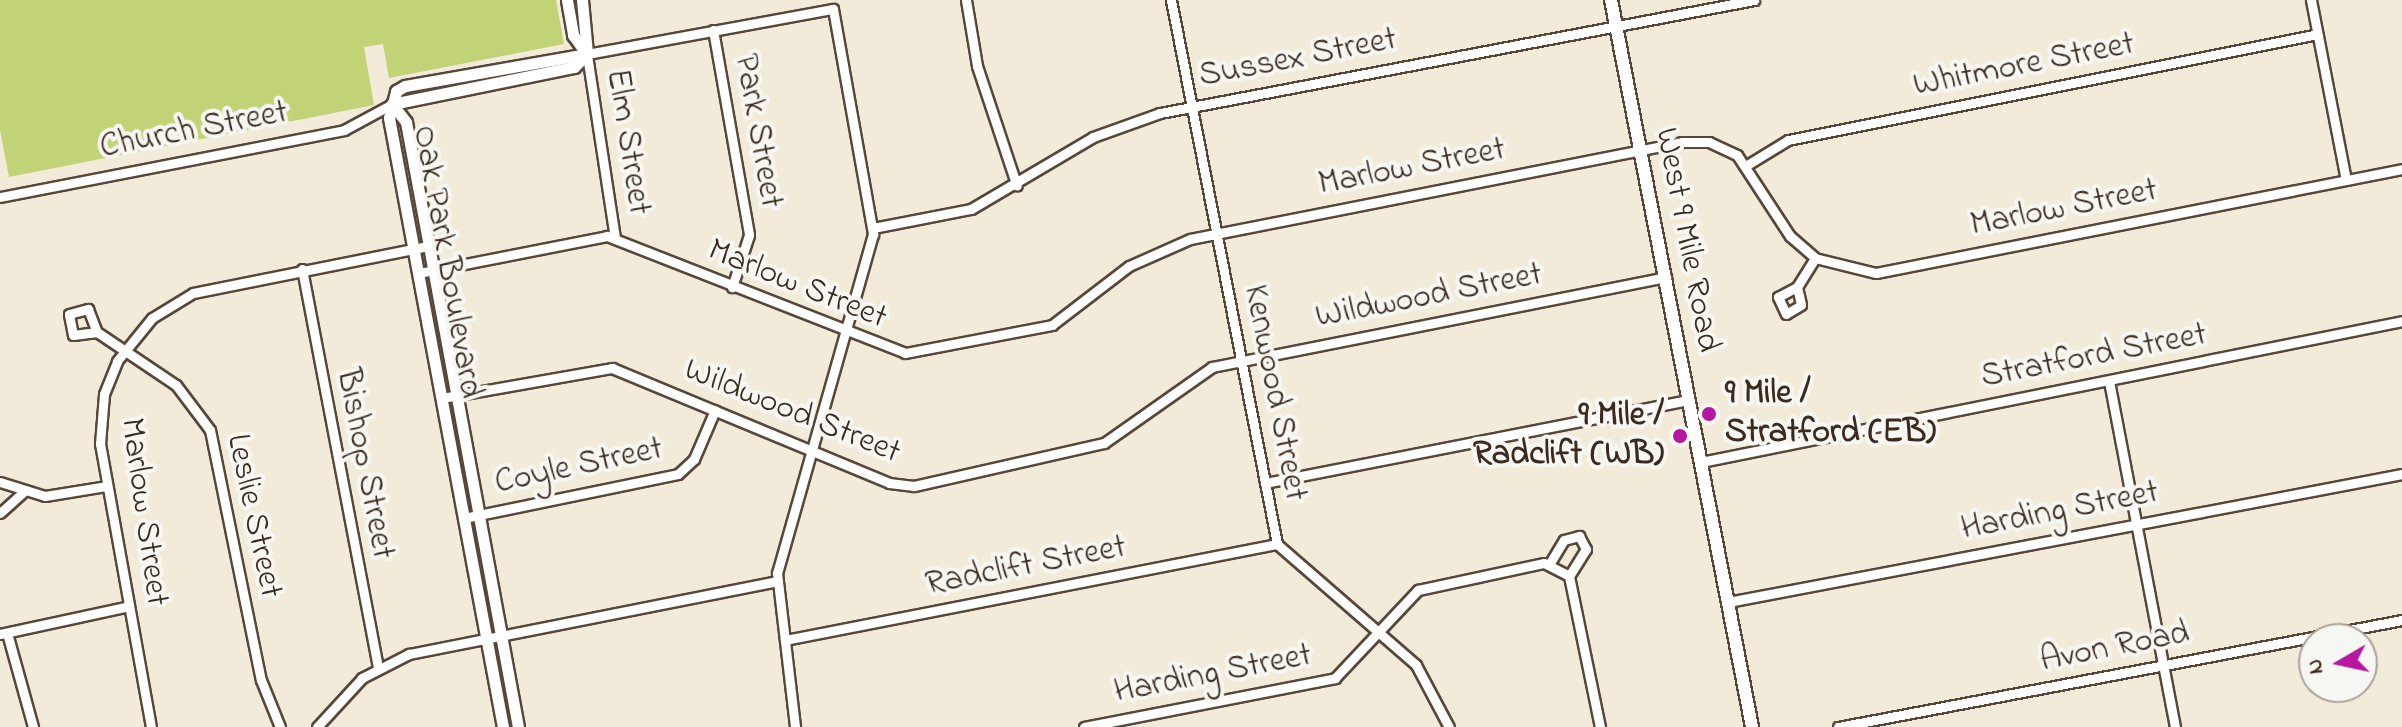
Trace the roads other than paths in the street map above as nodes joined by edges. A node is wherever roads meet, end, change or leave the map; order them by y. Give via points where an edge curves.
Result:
1 (567, 0) edge
2 (582, 0) edge
3 (1171, 0) edge
4 (1611, 0) edge
5 (1754, 0) edge
6 (2311, 0) edge
7 (963, 1) edge
8 (1615, 23) junction
9 (713, 30) junction
10 (2318, 34) junction
11 (587, 54) junction
12 (517, 62) junction
13 (460, 74) junction
14 (520, 77) junction
15 (463, 89) junction
16 (392, 104) junction
17 (1192, 106) junction
18 (1640, 150) junction
19 (1747, 165) junction
20 (2402, 169) edge
21 (2346, 180) junction
22 (1017, 186) junction
23 (0, 197) edge
24 (873, 228) junction
25 (1217, 233) junction
26 (615, 238) junction
27 (429, 246) junction
28 (414, 248) junction
29 (1815, 258) junction
30 (302, 269) junction
31 (433, 271) junction
32 (419, 273) junction
33 (1666, 277) junction
34 (732, 287) junction
35 (1797, 287) dead end
36 (2402, 321) edge
37 (97, 332) dead end
38 (845, 334) junction
39 (123, 350) junction
40 (1241, 360) junction
41 (2109, 381) junction
42 (456, 395) junction
43 (442, 398) junction
44 (1689, 400) junction
45 (715, 410) junction
46 (812, 451) junction
47 (1701, 462) junction
48 (2402, 474) edge
49 (0, 482) edge
50 (1265, 483) junction
51 (107, 486) junction
52 (23, 492) junction
53 (0, 513) edge
54 (478, 515) junction
55 (464, 518) junction
56 (2137, 524) junction
57 (1277, 544) junction
58 (1550, 563) junction
59 (1569, 576) junction
60 (776, 581) junction
61 (1728, 602) junction
62 (129, 606) junction
63 (2402, 620) edge
64 (4, 634) edge
65 (1380, 634) junction
66 (494, 636) junction
67 (785, 640) junction
68 (2163, 665) junction
69 (378, 668) junction
70 (33, 727) edge
71 (151, 727) edge
72 (280, 727) edge
73 (317, 727) edge
74 (503, 727) edge
75 (518, 727) edge
76 (795, 727) edge
77 (1084, 727) edge
78 (1449, 727) edge
79 (1600, 727) edge
80 (1752, 727) edge
81 (1838, 727) edge
82 (2175, 727) edge

1 - 11 street via 573,35
2 - 11 street
3 - 17 street, Kenwood Street
4 - 8 main road, West 9 Mile Road
5 - 8 street, Sussex Street
6 - 10 street
7 - 22 street
8 - 17 street, Sussex Street
8 - 18 main road, West 9 Mile Road
9 - 11 street, Church Street
9 - 24 street, Church Street via 833,9
9 - 34 street, Park Street via 749,235
10 - 19 street, Whitmore Street via 1788,140
10 - 21 street
11 - 12 street, Church Street
11 - 14 street, Church Street via 574,67
11 - 26 street, Elm Street
12 - 13 street, Church Street
12 - 14 street
13 - 15 street
13 - 16 street, Church Street via 405,86
14 - 15 street, Church Street
15 - 16 street, Church Street
16 - 23 street, Church Street via 344,130
16 - 27 street, Oak Park Boulevard via 406,122
16 - 28 street, Oak Park Boulevard
17 - 22 street, Sussex Street via 1093,137
17 - 25 street, Kenwood Street
18 - 19 street, Marlow Street via 1709,142
18 - 25 street, Marlow Street
18 - 33 main road, West 9 Mile Road
19 - 29 street, Marlow Street via 1782,225
20 - 21 street, Marlow Street
21 - 29 street, Marlow Street via 1876,273
22 - 24 street, Sussex Street via 971,209
24 - 38 street
25 - 38 street, Marlow Street via 1148,255 1052,325 905,353
25 - 40 street, Kenwood Street
26 - 31 street
26 - 34 street, Marlow Street
27 - 28 street, Marlow Street
27 - 31 street, Oak Park Boulevard
28 - 30 street, Marlow Street
28 - 32 street, Oak Park Boulevard
29 - 35 street
30 - 39 street, Marlow Street via 182,298
30 - 69 street, Bishop Street
31 - 32 street
31 - 42 street, Oak Park Boulevard
32 - 43 street, Oak Park Boulevard
33 - 40 street, Wildwood Street
33 - 44 main road, West 9 Mile Road
34 - 38 street, Marlow Street
36 - 41 street, Stratford Street
37 - 39 street, Leslie Street
38 - 46 street
39 - 51 street, Marlow Street via 99,421
39 - 72 street, Leslie Street via 176,385 210,430 261,680
40 - 46 street, Wildwood Street via 1198,375 1125,433 1061,457 904,486
40 - 50 street, Kenwood Street
41 - 47 street, Stratford Street
41 - 56 street
42 - 43 street, Wildwood Street
42 - 45 street, Wildwood Street via 607,367
42 - 54 street, Oak Park Boulevard
43 - 55 street, Oak Park Boulevard
44 - 47 main road, West 9 Mile Road
44 - 50 street
45 - 46 street, Wildwood Street
45 - 54 street, Coyle Street via 694,459 678,474
46 - 60 street
47 - 61 main road, West 9 Mile Road
48 - 56 street, Harding Street
49 - 52 street
50 - 57 street, Kenwood Street
51 - 52 street
51 - 62 street, Marlow Street
52 - 53 street
54 - 55 street, Coyle Street
54 - 66 street, Oak Park Boulevard
55 - 66 street, Oak Park Boulevard
56 - 61 street, Harding Street
56 - 68 street
57 - 65 street, Kenwood Street
57 - 67 street, Radclift Street
58 - 59 street
58 - 59 street via 1564,540 1579,536 1586,549
58 - 65 street, Harding Street via 1423,587
59 - 79 street
60 - 66 street
60 - 67 street
61 - 80 main road, West 9 Mile Road
62 - 64 street
62 - 71 street, Marlow Street
63 - 68 street, Avon Road
64 - 70 street
65 - 77 street, Harding Street via 1335,678
65 - 78 street, Kenwood Street via 1426,676
66 - 69 street
66 - 74 street, Oak Park Boulevard
66 - 75 street, Oak Park Boulevard
67 - 76 street
68 - 81 street, Avon Road
68 - 82 street
69 - 73 street

